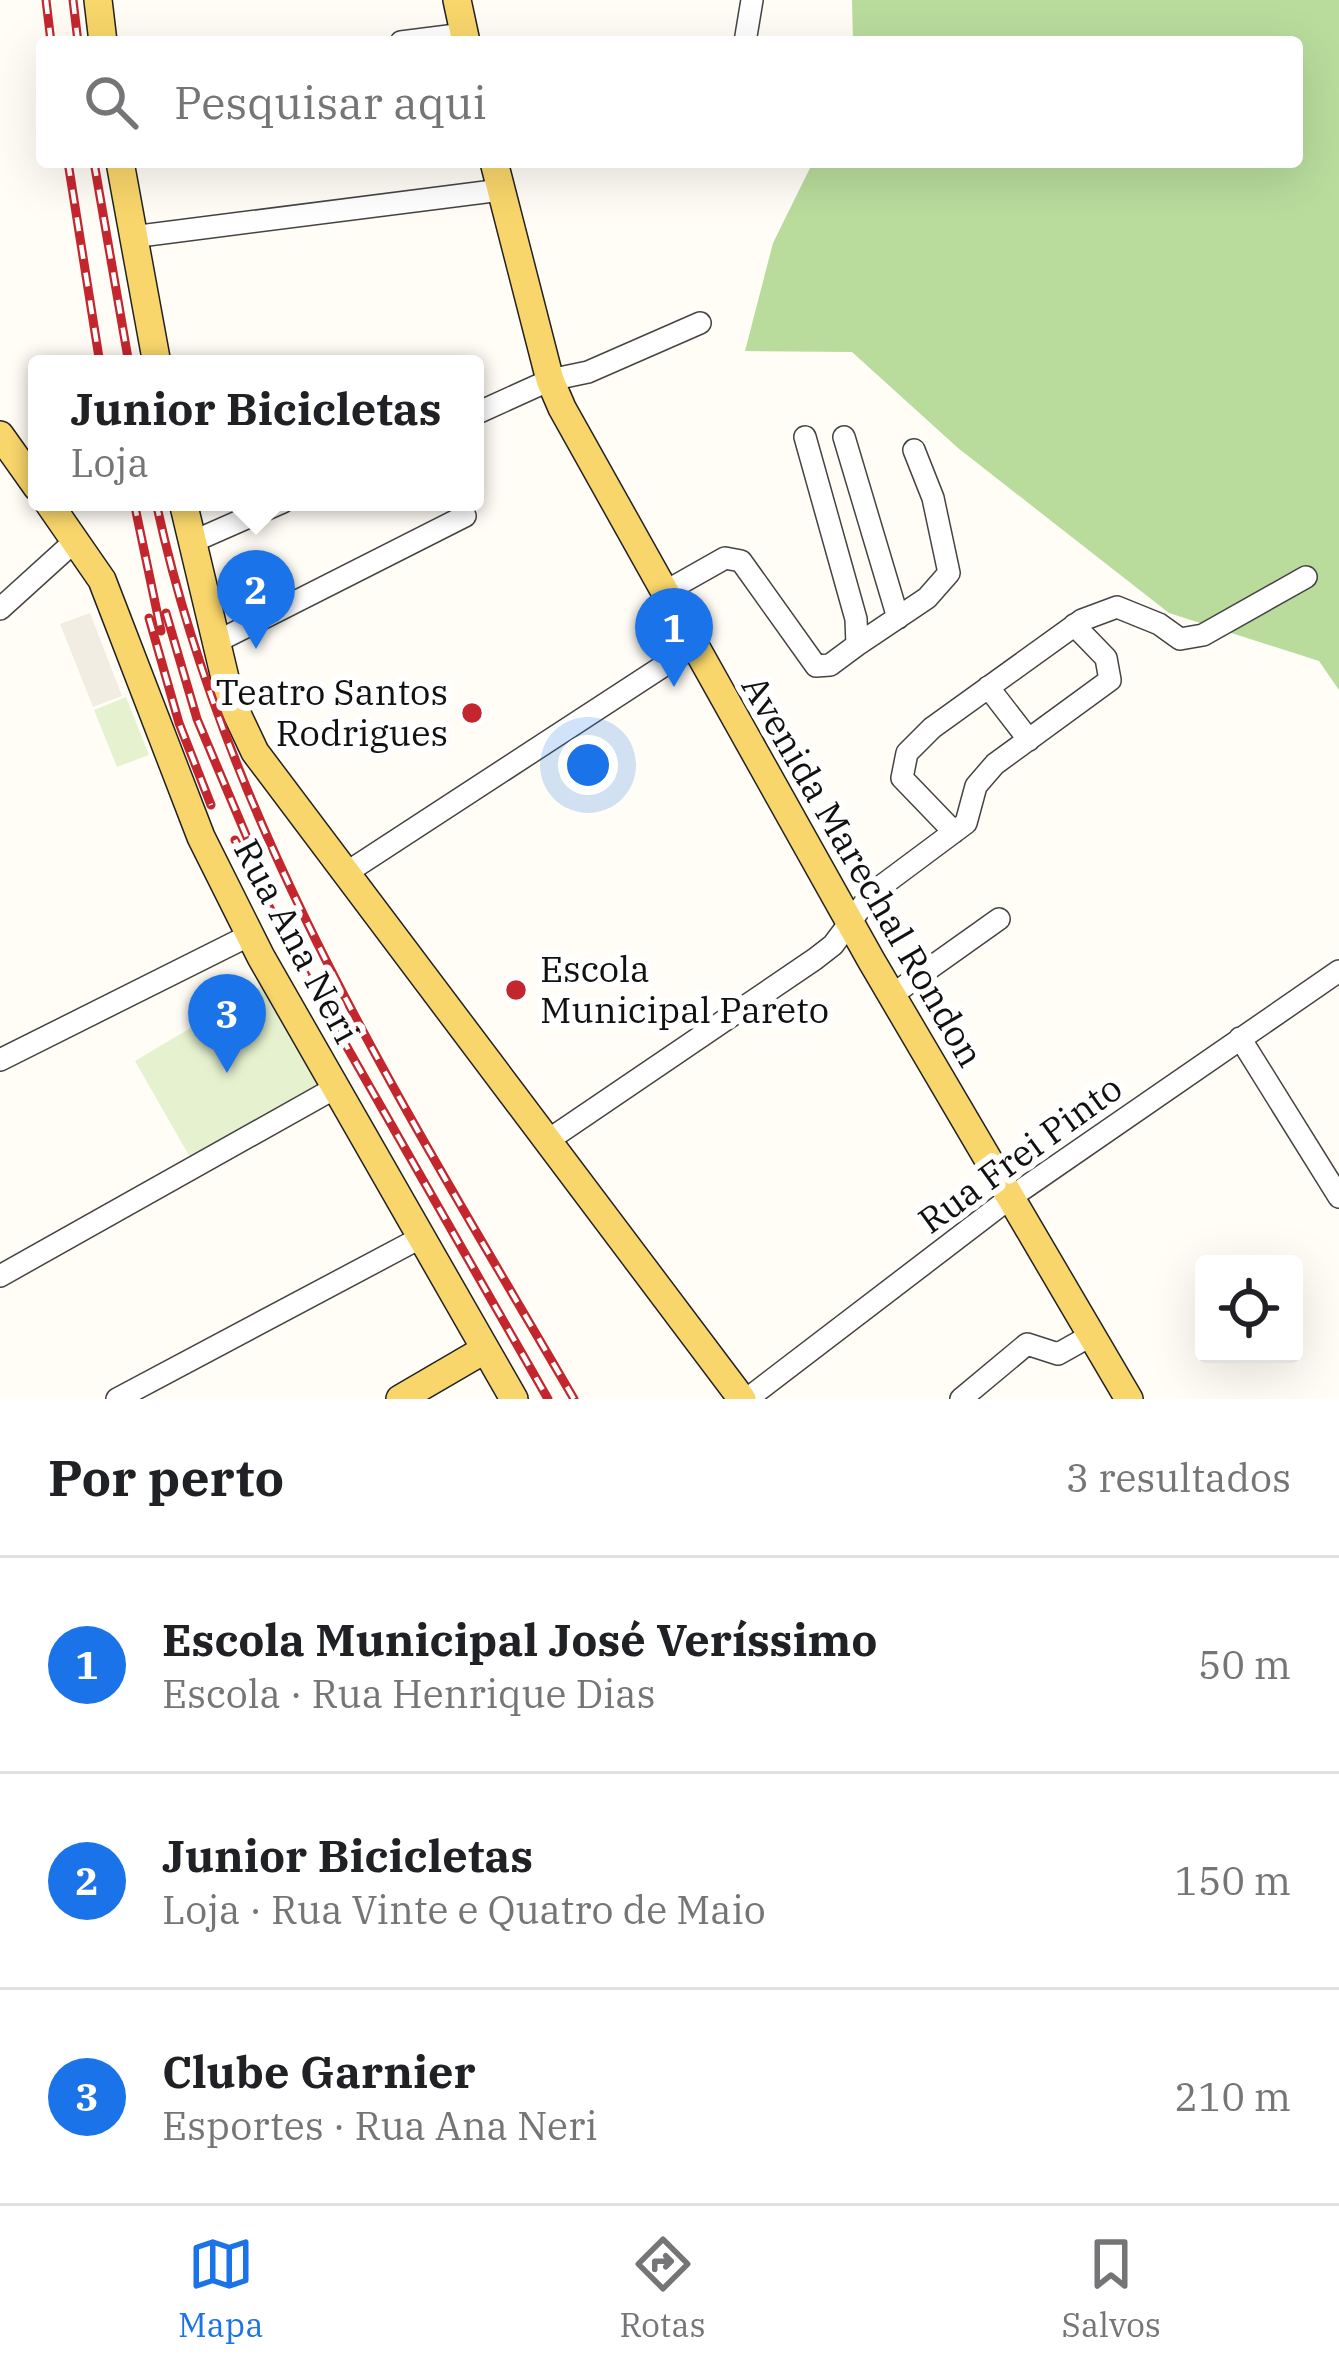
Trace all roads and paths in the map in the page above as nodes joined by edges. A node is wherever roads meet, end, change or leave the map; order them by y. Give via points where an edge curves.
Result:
1 (98, 0) edge
2 (457, 0) edge
3 (752, 0) edge
4 (102, 36) edge
5 (465, 36) edge
6 (746, 36) edge
7 (122, 168) edge
8 (497, 176) edge
9 (132, 237) junction
10 (700, 323) dead end
11 (155, 355) edge
12 (550, 380) junction
13 (484, 411) edge
14 (0, 435) edge
15 (805, 437) dead end
16 (844, 437) dead end
17 (914, 450) dead end
18 (28, 474) edge
19 (54, 511) edge
20 (185, 511) edge
21 (263, 511) edge
22 (465, 516) dead end
23 (75, 541) junction
24 (192, 542) junction
25 (1306, 578) dead end
26 (663, 593) junction
27 (0, 609) edge
28 (898, 618) junction
29 (1074, 625) junction
30 (217, 642) junction
31 (857, 645) junction
32 (694, 646) junction
33 (988, 687) junction
34 (1029, 740) junction
35 (954, 832) junction
36 (346, 873) junction
37 (999, 919) dead end
38 (850, 923) junction
39 (250, 935) junction
40 (1339, 971) edge
41 (892, 995) junction
42 (1240, 1038) junction
43 (0, 1060) edge
44 (335, 1088) junction
45 (547, 1141) junction
46 (1339, 1197) edge
47 (1010, 1198) junction
48 (420, 1238) junction
49 (0, 1276) edge
50 (1090, 1336) junction
51 (484, 1350) junction
52 (117, 1399) edge
53 (400, 1399) edge
54 (514, 1399) edge
55 (744, 1399) edge
56 (961, 1399) edge
57 (1129, 1399) edge

1 - 4 main road
2 - 5 main road
3 - 6 street
7 - 9 main road
8 - 9 street
8 - 12 main road, Avenida Marechal Rondon
9 - 11 main road
10 - 12 street via 588,372
12 - 13 street
12 - 26 main road, Avenida Marechal Rondon
14 - 18 main road
15 - 31 street
16 - 28 street
17 - 28 street via 949,573
19 - 23 main road, Rua Ana Neri
20 - 24 main road
21 - 24 street
22 - 30 street
23 - 27 street
23 - 39 main road, Rua Ana Neri via 105,586 201,837
24 - 30 main road
25 - 29 street via 1203,635 1180,639 1117,607
26 - 31 street via 734,558 816,666
26 - 32 main road, Avenida Marechal Rondon
28 - 31 street
29 - 33 street
29 - 34 street via 1106,658 1109,680
30 - 36 main road via 255,752
32 - 36 street
32 - 38 main road, Avenida Marechal Rondon
33 - 34 street
33 - 35 street via 932,728 901,768
34 - 35 street via 976,786 966,823
35 - 38 street via 872,893
36 - 45 main road
37 - 41 street
38 - 41 main road, Avenida Marechal Rondon
38 - 45 street via 814,959
39 - 43 street
39 - 44 main road, Rua Ana Neri
40 - 42 street, Rua Frei Pinto
41 - 47 main road, Avenida Marechal Rondon
42 - 46 street
42 - 47 street, Rua Frei Pinto
44 - 48 main road, Rua Ana Neri
44 - 49 street
45 - 55 main road
47 - 50 main road, Avenida Marechal Rondon
47 - 55 street, Rua Frei Pinto
48 - 51 main road, Rua Ana Neri
48 - 52 street
50 - 56 street via 1058,1354 1027,1344
50 - 57 main road, Avenida Marechal Rondon
51 - 53 main road
51 - 54 main road, Rua Ana Neri

